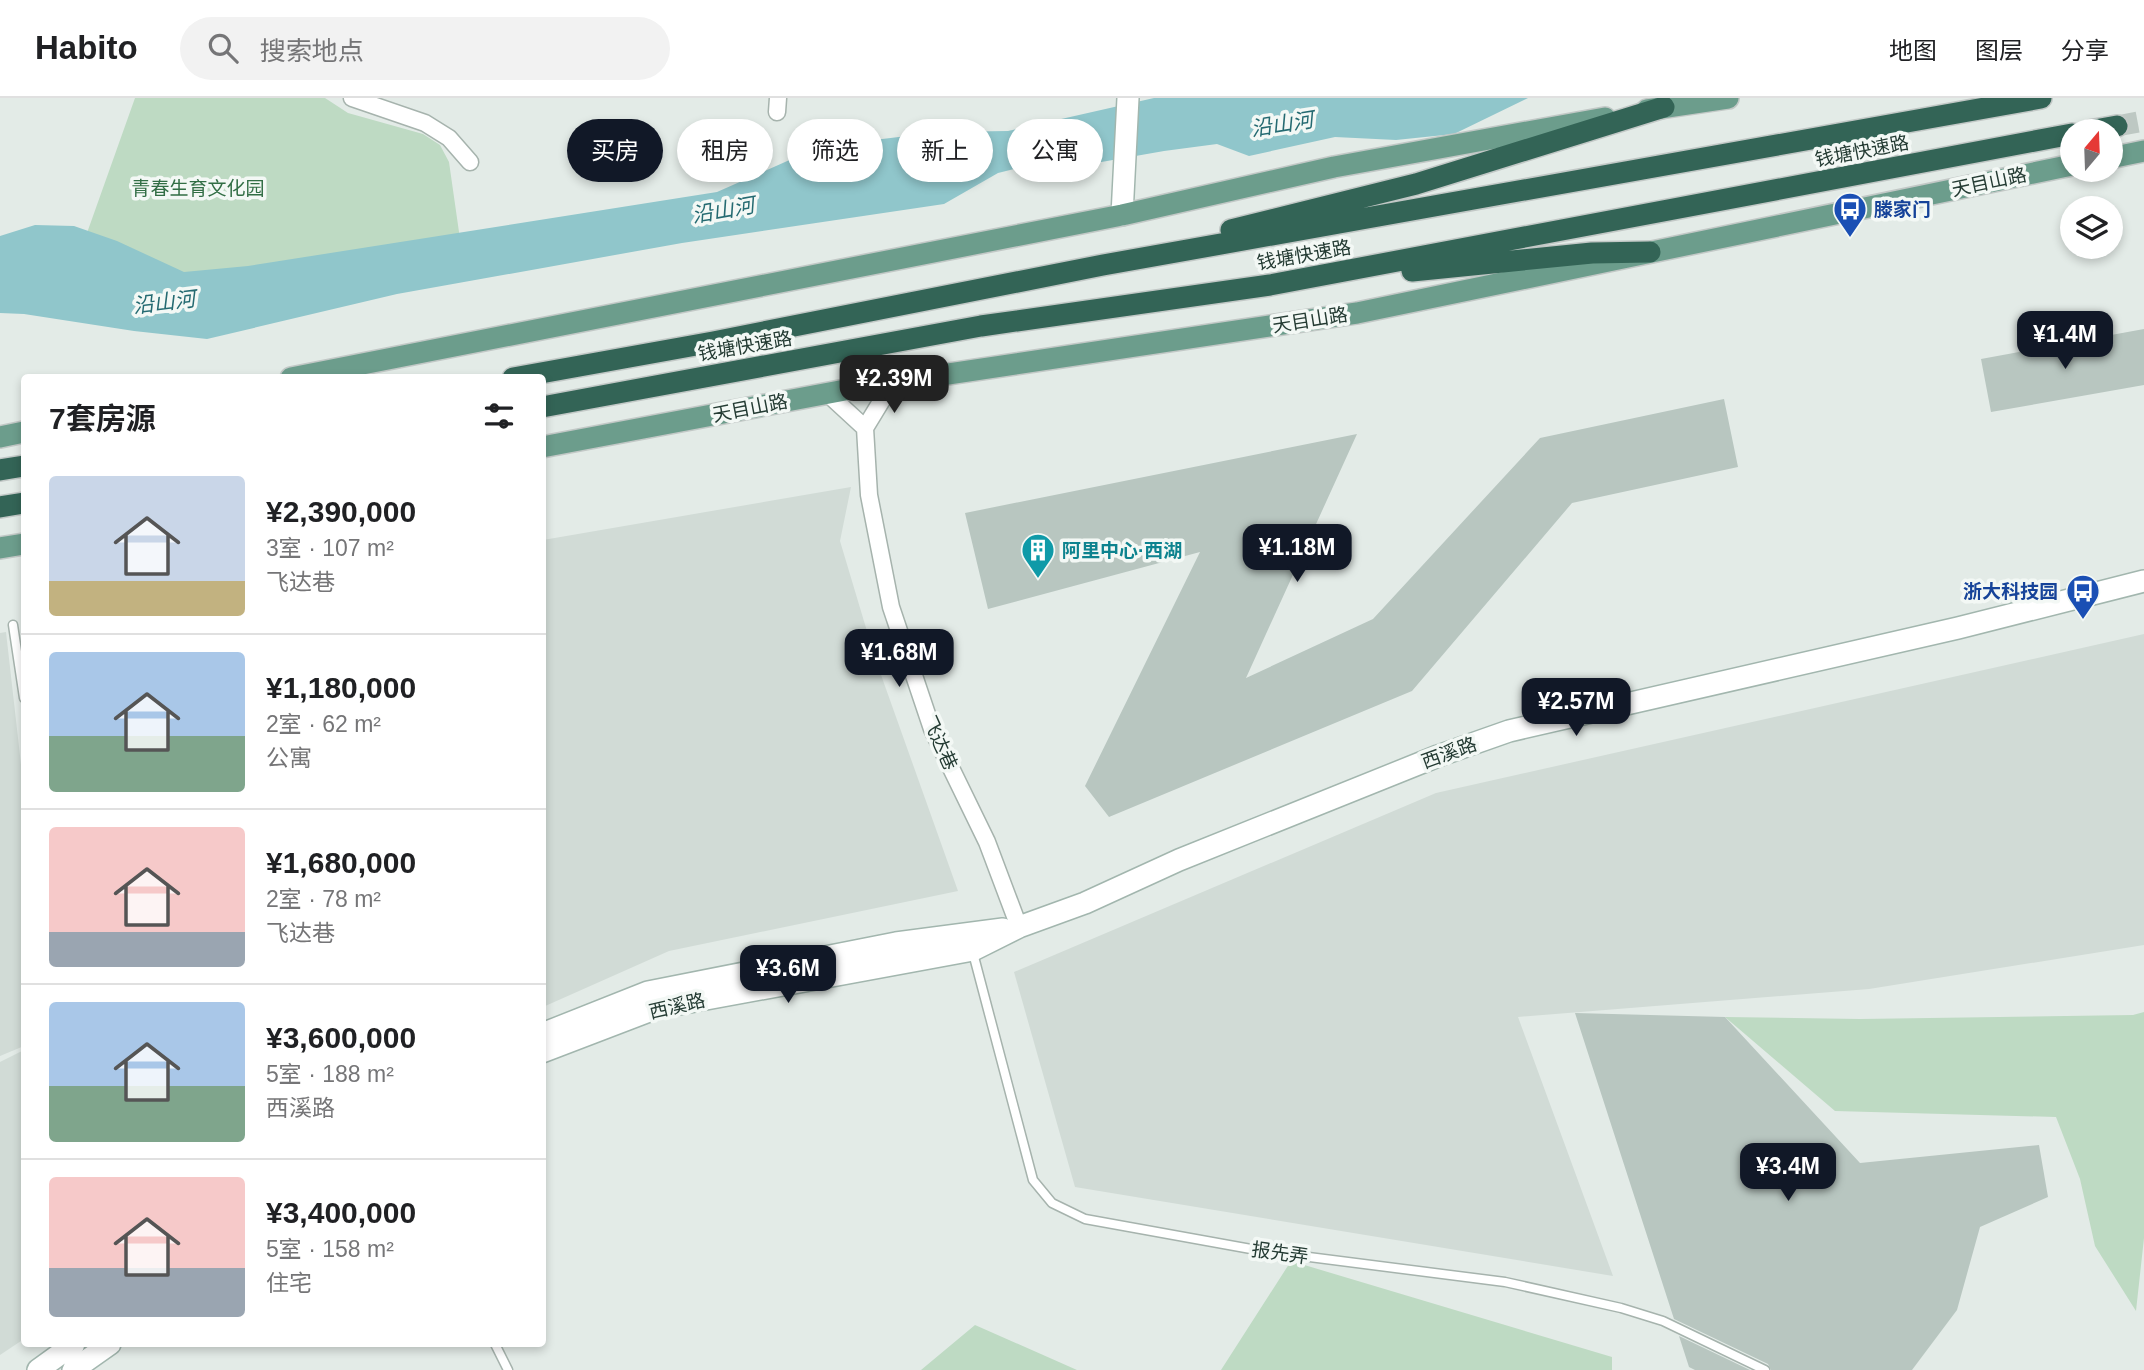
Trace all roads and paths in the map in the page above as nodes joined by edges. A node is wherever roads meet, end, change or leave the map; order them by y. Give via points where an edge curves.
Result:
1 (352, 98) edge
2 (1128, 98) edge
3 (1728, 98) edge
4 (2041, 98) edge
5 (1664, 107) junction
6 (2060, 136) edge
7 (2144, 151) edge
8 (2123, 155) edge
9 (470, 162) dead end
10 (2060, 168) edge
11 (1122, 215) junction
12 (1650, 253) junction
13 (1103, 265) junction
14 (1270, 285) junction
15 (311, 374) edge
16 (535, 374) edge
17 (893, 382) junction
18 (827, 393) junction
19 (546, 406) edge
20 (864, 428) junction
21 (21, 433) edge
22 (0, 437) edge
23 (546, 446) edge
24 (21, 466) edge
25 (0, 470) edge
26 (21, 504) edge
27 (0, 507) edge
28 (21, 544) edge
29 (0, 548) edge
30 (2144, 581) edge
31 (13, 625) dead end
32 (21, 678) edge
33 (1019, 927) junction
34 (973, 950) junction
35 (546, 1032) edge
36 (546, 1050) edge
37 (71, 1347) edge
38 (106, 1347) edge
39 (496, 1347) edge
40 (38, 1370) edge
41 (73, 1370) edge
42 (508, 1370) edge
43 (1765, 1370) edge

1 - 9 street via 425,123 449,138
2 - 11 main road
3 - 5 main road
4 - 13 highway, 钱塘快速路
5 - 11 main road via 1334,167
5 - 13 highway via 1416,184
6 - 14 highway, 钱塘快速路
7 - 8 main road
10 - 12 main road, 天目山路
11 - 15 main road
12 - 14 highway via 1592,253
12 - 17 main road, 天目山路 via 1357,313
13 - 16 highway, 钱塘快速路
14 - 19 highway, 钱塘快速路 via 981,326
17 - 18 main road, 天目山路
17 - 20 street
18 - 20 street
18 - 23 main road, 天目山路
20 - 33 street, 飞达巷 via 869,495 891,607 932,729 987,842
21 - 22 main road
24 - 25 highway
26 - 27 highway
28 - 29 main road
30 - 33 main road, 西溪路 via 1509,731
31 - 32 lane
33 - 34 main road, 西溪路
33 - 35 main road, 西溪路 via 896,943 648,992
34 - 36 main road, 西溪路 via 657,1008
34 - 43 lane, 报先弄 via 1032,1180 1052,1203 1085,1220 1262,1251 1505,1282 1621,1308 1663,1321
37 - 40 main road
38 - 41 main road
39 - 42 lane

